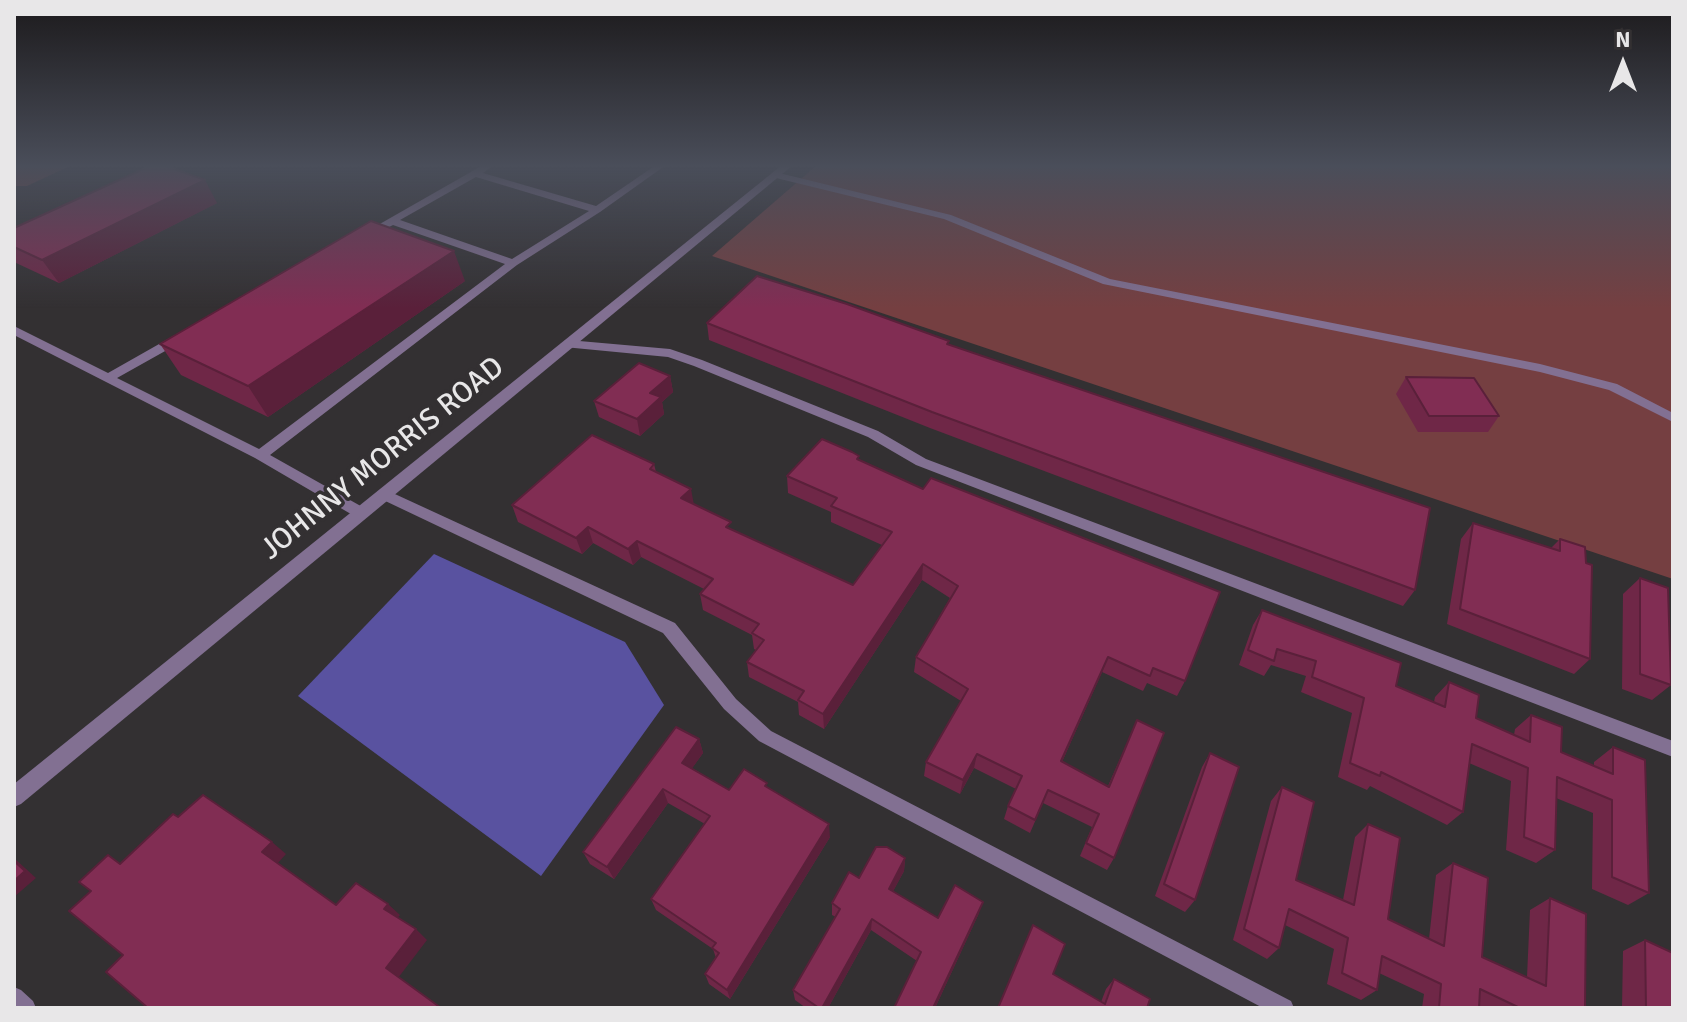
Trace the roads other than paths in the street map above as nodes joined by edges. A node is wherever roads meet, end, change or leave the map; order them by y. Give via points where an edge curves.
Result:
1 (406, 213) edge
2 (593, 213) edge
3 (729, 213) edge
4 (932, 213) edge
5 (392, 221) junction
6 (352, 243) edge
7 (513, 263) junction
8 (14, 330) edge
9 (192, 331) edge
10 (568, 344) junction
11 (109, 377) junction
12 (1673, 418) edge
13 (260, 455) junction
14 (384, 494) junction
15 (361, 513) junction
16 (1673, 749) edge
17 (14, 797) edge
18 (14, 997) edge
19 (26, 1008) edge
20 (1284, 1008) edge

1 - 5 lane
2 - 7 lane
3 - 10 street, JOHNNY MORRIS ROAD
4 - 12 lane via 1107,282 1540,368 1613,387
5 - 6 lane
5 - 7 lane
7 - 13 lane
8 - 11 lane
9 - 11 lane
10 - 14 street, JOHNNY MORRIS ROAD
10 - 16 lane via 670,353 698,363 873,434 921,462
11 - 13 lane
13 - 15 lane
14 - 15 street, JOHNNY MORRIS ROAD
14 - 20 lane via 669,628 730,704 765,736
15 - 17 street, JOHNNY MORRIS ROAD
18 - 19 lane

